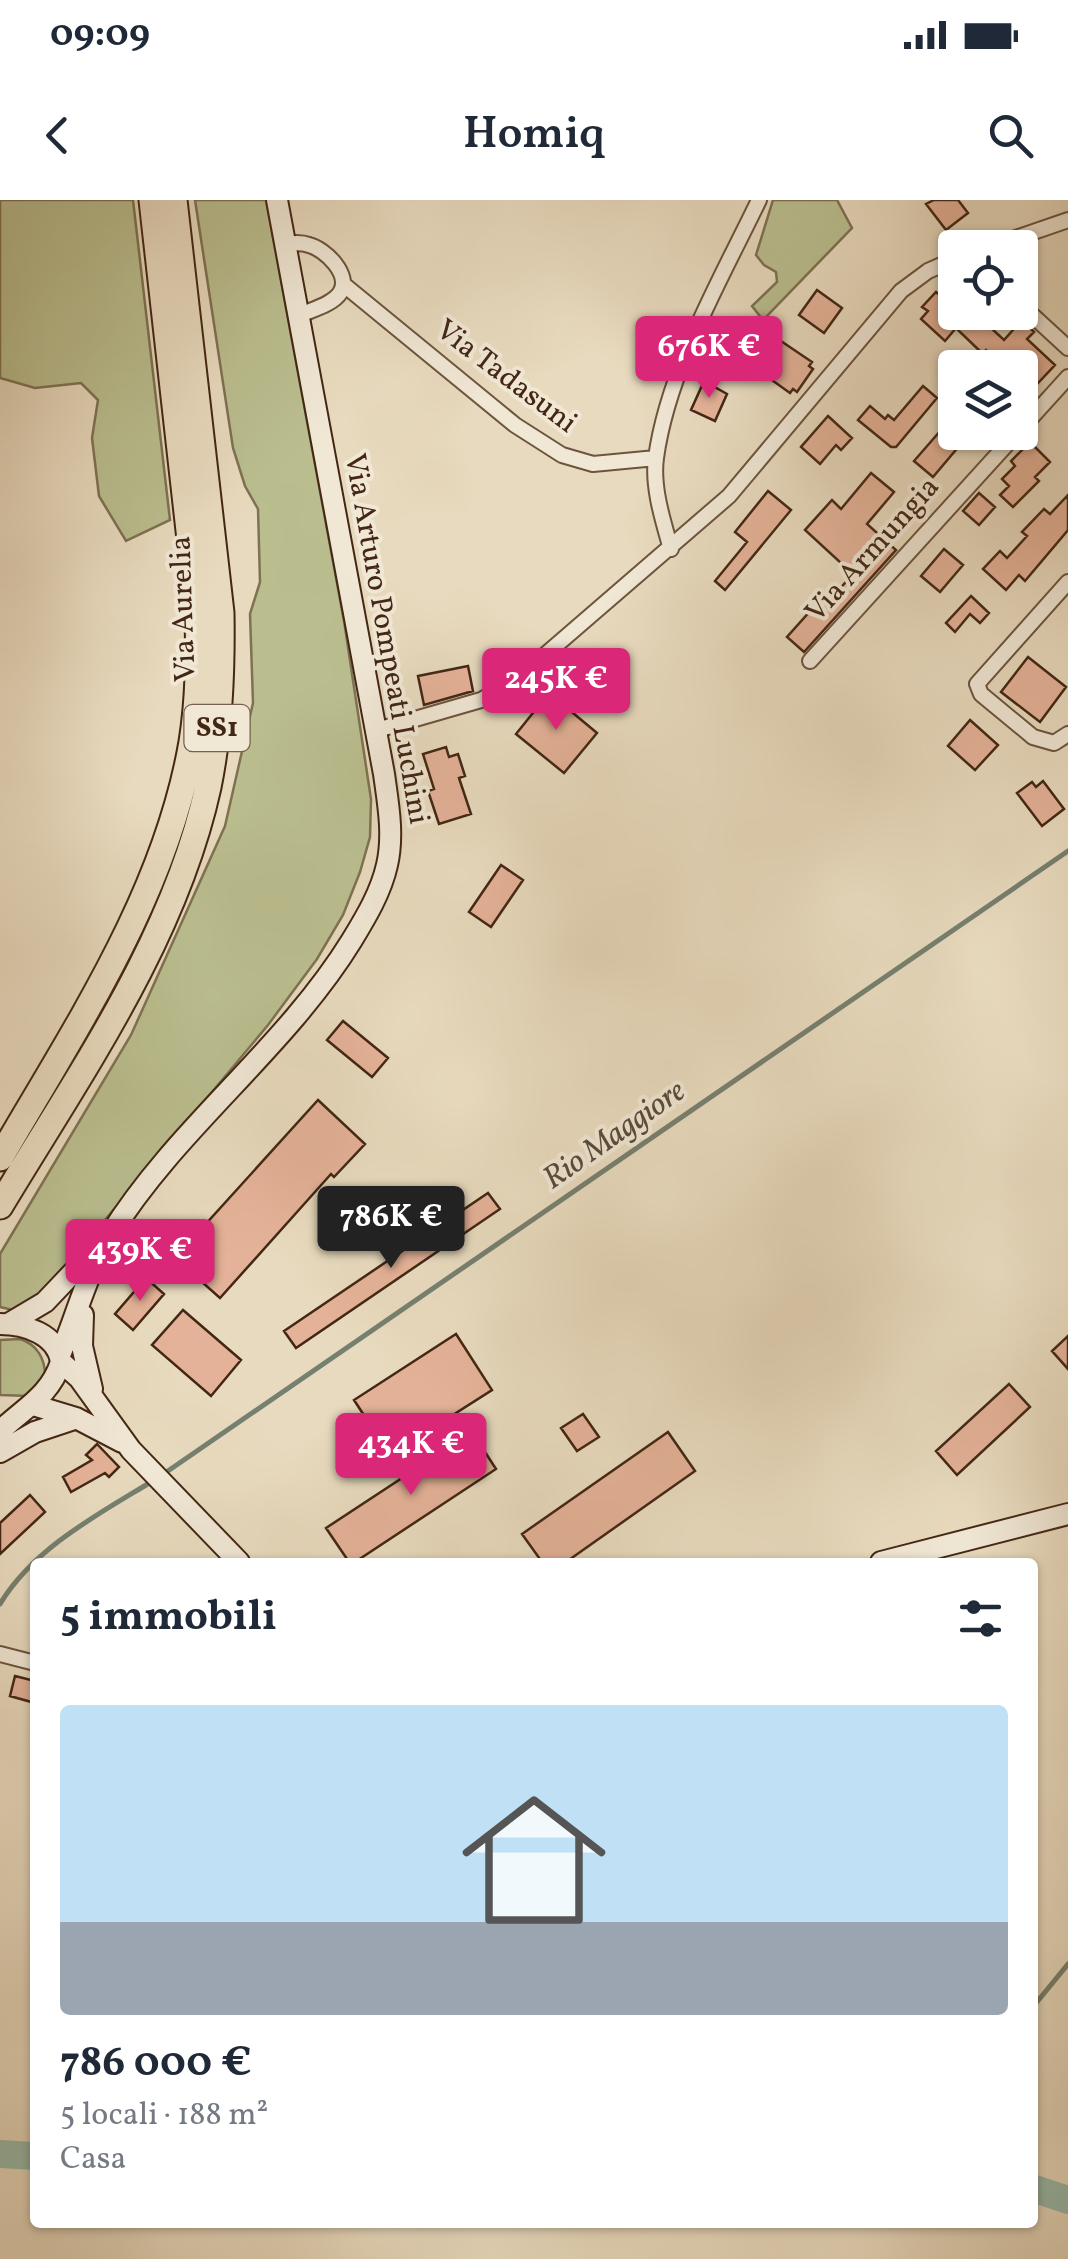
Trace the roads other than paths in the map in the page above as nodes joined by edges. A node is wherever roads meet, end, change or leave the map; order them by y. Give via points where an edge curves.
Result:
1 (152, 200) edge
2 (174, 200) edge
3 (277, 200) edge
4 (759, 200) edge
5 (1068, 220) edge
6 (1038, 230) edge
7 (285, 244) junction
8 (938, 267) edge
9 (342, 284) junction
10 (298, 316) junction
11 (1038, 320) edge
12 (1068, 348) edge
13 (1068, 377) edge
14 (1038, 410) edge
15 (1002, 450) edge
16 (656, 458) junction
17 (671, 549) junction
18 (1068, 582) edge
19 (810, 661) dead end
20 (377, 730) junction
21 (1068, 734) edge
22 (78, 1025) junction
23 (0, 1130) edge
24 (0, 1158) edge
25 (0, 1206) edge
26 (109, 1236) junction
27 (89, 1282) junction
28 (4, 1324) edge
29 (60, 1358) junction
30 (96, 1400) junction
31 (0, 1404) edge
32 (28, 1407) junction
33 (76, 1418) junction
34 (0, 1431) edge
35 (0, 1452) edge
36 (134, 1453) junction
37 (1068, 1514) edge
38 (235, 1558) edge
39 (897, 1558) edge
40 (0, 1654) edge
41 (30, 1662) edge

1 - 22 highway, Via Aurelia / SS1 via 194,559 197,708 158,864
2 - 25 highway, Via Aurelia / SS1 via 221,613 212,763 194,839 156,936
3 - 7 street, Via Arturo Pompeati Luchini
4 - 16 street via 687,352
5 - 6 street
7 - 9 street, Via Tadasuni via 319,249 334,262
7 - 10 street, Via Arturo Pompeati Luchini
8 - 17 street via 902,291 729,496
9 - 10 street via 336,297
9 - 16 street, Via Tadasuni via 515,426 562,455 593,464
10 - 20 street, Via Arturo Pompeati Luchini
11 - 12 street
13 - 14 street, Via Armungia
15 - 19 street, Via Armungia
16 - 17 street
17 - 20 street via 499,692
18 - 21 street via 977,684 980,694 1036,739 1054,742
20 - 26 street, Via Arturo Pompeati Luchini via 390,850 362,924 316,993
22 - 23 highway via 61,1039
22 - 24 highway, Via Aurelia / SS1
26 - 27 street, Via Arturo Pompeati Luchini
26 - 28 street, Via Arturo Pompeati Luchini via 44,1302
27 - 29 street, Via Arturo Pompeati Luchini
27 - 30 street, Via Arturo Pompeati Luchini via 81,1336
28 - 29 street via 38,1332
29 - 30 street
29 - 32 street, Via Arturo Pompeati Luchini via 50,1386
30 - 36 street
31 - 32 street
32 - 33 street
32 - 34 street
33 - 35 street
33 - 36 street
36 - 38 street
37 - 39 street
40 - 41 street

